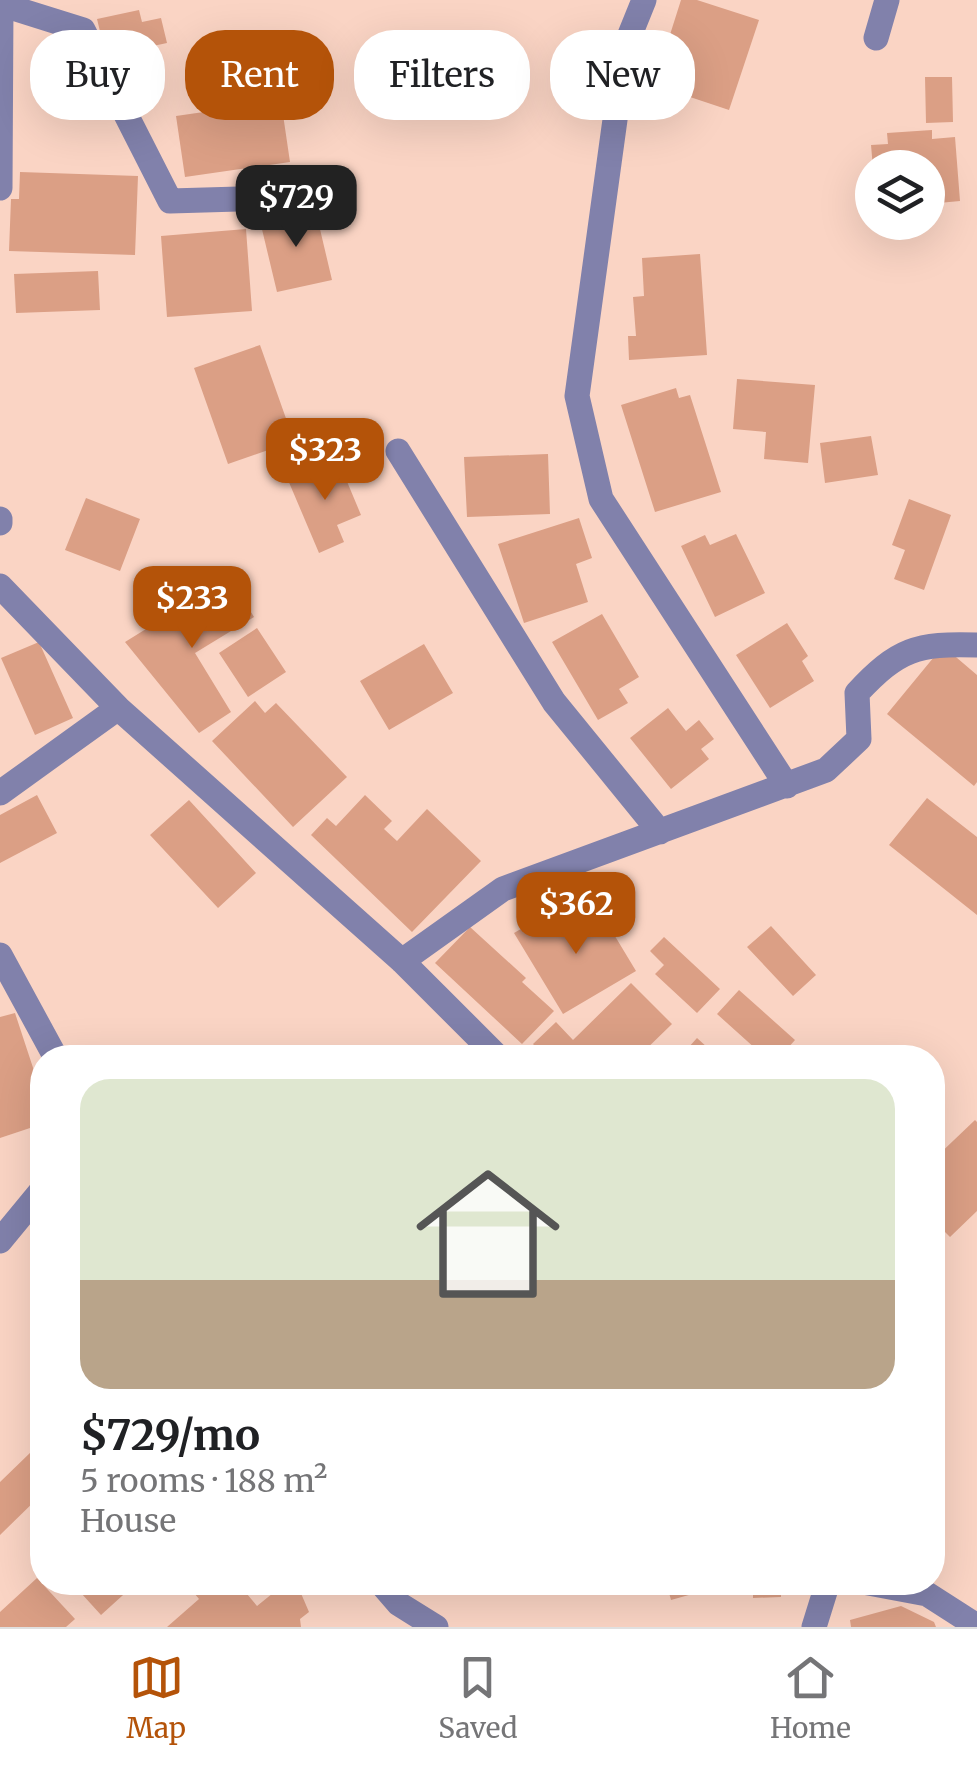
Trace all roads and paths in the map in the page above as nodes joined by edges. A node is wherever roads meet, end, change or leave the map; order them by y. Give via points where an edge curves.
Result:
1 (644, 0) edge
2 (887, 0) edge
3 (0, 4) edge
4 (876, 38) dead end
5 (0, 188) edge
6 (269, 198) dead end
7 (398, 451) dead end
8 (0, 586) edge
9 (977, 645) edge
10 (118, 708) junction
11 (786, 786) junction
12 (0, 794) edge
13 (660, 832) junction
14 (0, 955) edge
15 (402, 961) junction
16 (49, 1045) edge
17 (485, 1045) edge
18 (30, 1205) edge
19 (0, 1241) edge
20 (391, 1595) edge
21 (824, 1595) edge
22 (929, 1595) edge
23 (977, 1626) edge
24 (436, 1627) edge
25 (814, 1627) edge

1 - 11 street via 625,47 576,396 601,499
2 - 4 street
3 - 5 street
3 - 6 street via 84,30 170,201
7 - 13 street via 554,702
8 - 10 street
9 - 11 street via 910,649 881,666 857,692 859,738 826,770
10 - 12 street
10 - 15 street
11 - 13 street
13 - 15 street via 503,889
14 - 16 street
15 - 17 street
18 - 19 street
20 - 24 street
21 - 25 street
22 - 23 street

